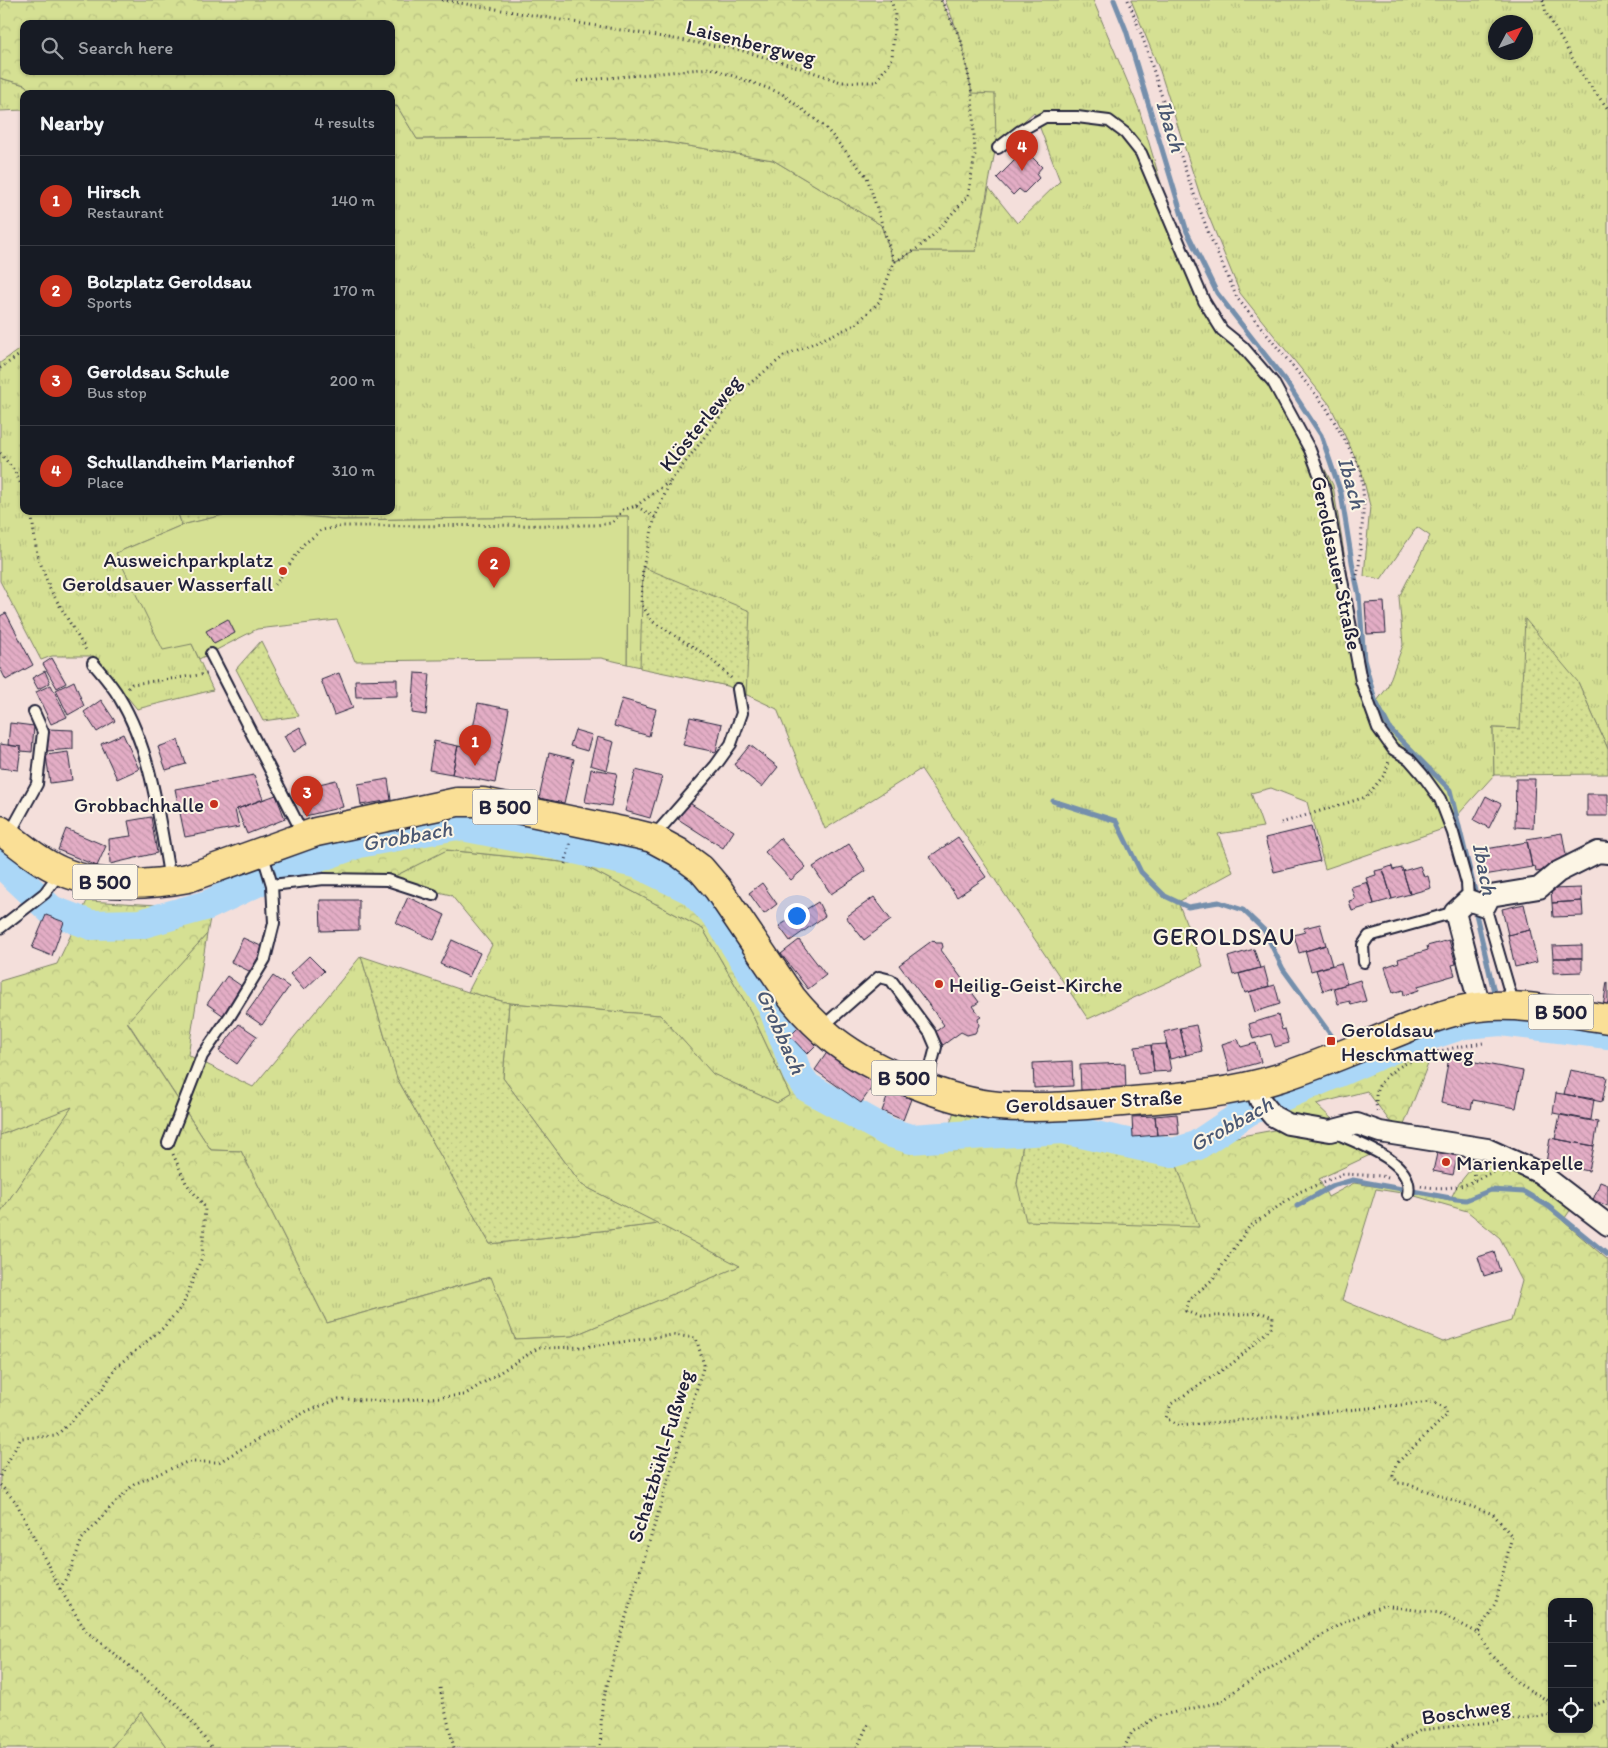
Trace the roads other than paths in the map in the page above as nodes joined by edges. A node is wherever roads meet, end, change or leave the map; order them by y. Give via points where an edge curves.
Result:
1 (998, 148) dead end
2 (211, 654) dead end
3 (94, 664) road end
4 (738, 689) road end
5 (34, 712) dead end
6 (4, 833) edge
7 (304, 835) junction
8 (652, 838) junction
9 (1603, 853) edge
10 (263, 858) junction
11 (60, 871) junction
12 (170, 881) junction
13 (272, 885) junction
14 (433, 895) dead end
15 (1472, 904) junction
16 (2, 923) edge
17 (1364, 962) dead end
18 (1514, 1006) junction
19 (1480, 1007) junction
20 (1608, 1019) edge
21 (821, 1029) junction
22 (929, 1089) junction
23 (1257, 1092) junction
24 (1330, 1131) junction
25 (168, 1143) road end
26 (1408, 1188) road end
27 (1607, 1223) edge

1 - 15 lane, Geroldsauer Straße via 1045,117 1077,117 1109,120 1141,153 1204,301 1222,330 1243,346 1273,382 1310,450 1325,490 1361,681 1378,728 1393,749 1409,759 1440,799 1453,833
2 - 7 lane
3 - 12 lane via 119,697 137,733 152,782
4 - 8 lane via 742,713 731,744
5 - 6 lane via 43,732 37,784
6 - 11 main road, Geroldsauer Straße / B 500
7 - 8 main road, Geroldsauer Straße / B 500 via 471,802
7 - 10 main road, Geroldsauer Straße / B 500
8 - 21 main road, Geroldsauer Straße / B 500 via 691,861 709,879 792,998
9 - 15 street via 1558,872 1540,888 1490,896
10 - 12 main road, Geroldsauer Straße / B 500
10 - 13 lane
11 - 12 main road, Geroldsauer Straße / B 500 via 108,883
11 - 16 lane via 45,893
13 - 14 lane via 324,879 387,880
13 - 25 lane via 274,923 265,959 202,1056
15 - 17 lane via 1369,936 1363,945
15 - 18 lane
15 - 19 street, Geroldsauer Straße
18 - 19 main road, Geroldsauer Straße / B 500
18 - 20 main road, Geroldsauer Straße / B 500
19 - 23 main road, Geroldsauer Straße / B 500 via 1445,1014 1280,1077
21 - 22 main road, Geroldsauer Straße / B 500 via 852,1053
21 - 22 lane via 879,977 891,980 936,1046
22 - 23 main road, Geroldsauer Straße / B 500 via 970,1102 999,1106 1113,1103
23 - 24 street via 1273,1116 1288,1124
24 - 26 lane via 1386,1156 1406,1174
24 - 27 street via 1357,1124 1380,1132 1487,1149 1540,1173

